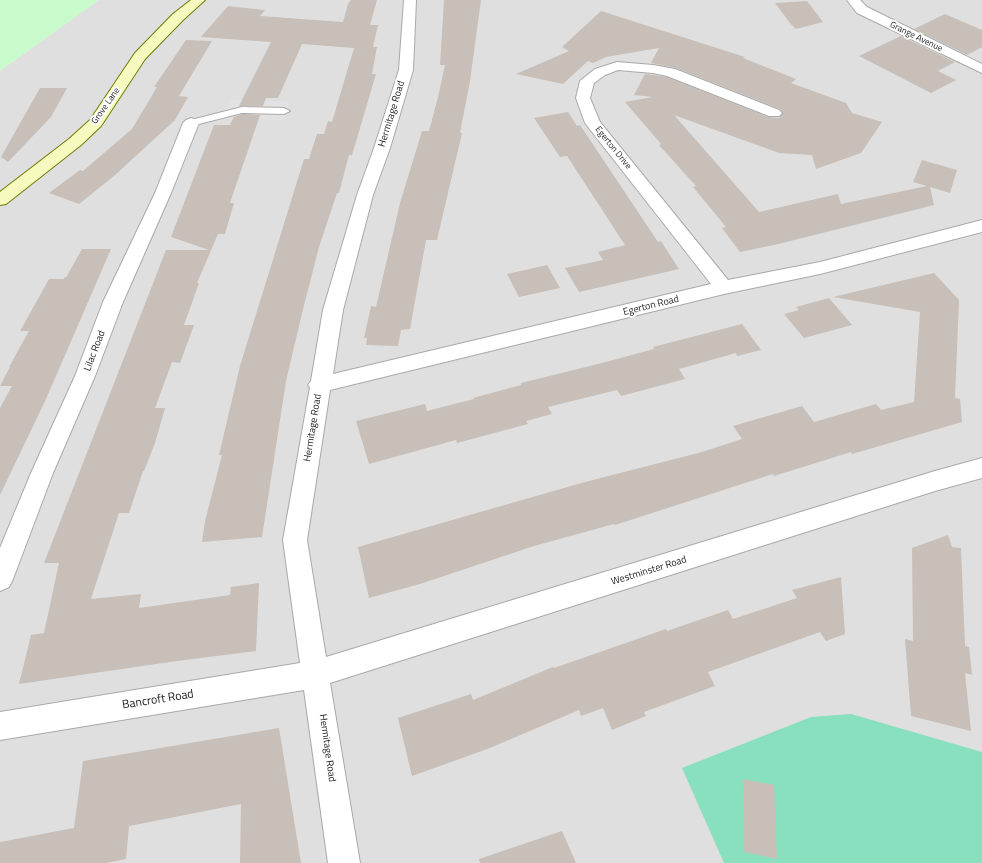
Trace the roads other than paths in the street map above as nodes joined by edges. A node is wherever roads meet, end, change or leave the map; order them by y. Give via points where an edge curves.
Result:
1 (199, 0) edge
2 (410, 0) edge
3 (853, 0) edge
4 (982, 69) edge
5 (284, 111) dead end
6 (774, 113) dead end
7 (191, 123) joint
8 (0, 200) edge
9 (982, 226) edge
10 (724, 287) junction
11 (319, 385) junction
12 (982, 468) edge
13 (0, 579) edge
14 (316, 674) junction
15 (0, 726) edge
16 (344, 863) edge

1 - 8 street, Grove Lane via 178,17 140,56 96,123
2 - 11 street, Hermitage Road via 406,70 344,267
3 - 4 street, Grange Avenue via 862,10
5 - 7 lane via 242,110
6 - 10 street, Egerton Drive via 670,72 653,69 617,66 600,72 587,81 583,98 593,123
7 - 13 street, Lilac Road via 163,193 113,302 85,376 42,473
9 - 10 street, Egerton Road via 820,268
10 - 11 street, Egerton Road
11 - 14 street, Hermitage Road via 295,540
12 - 14 street, Westminster Road
14 - 15 street, Bancroft Road
14 - 16 street, Hermitage Road

